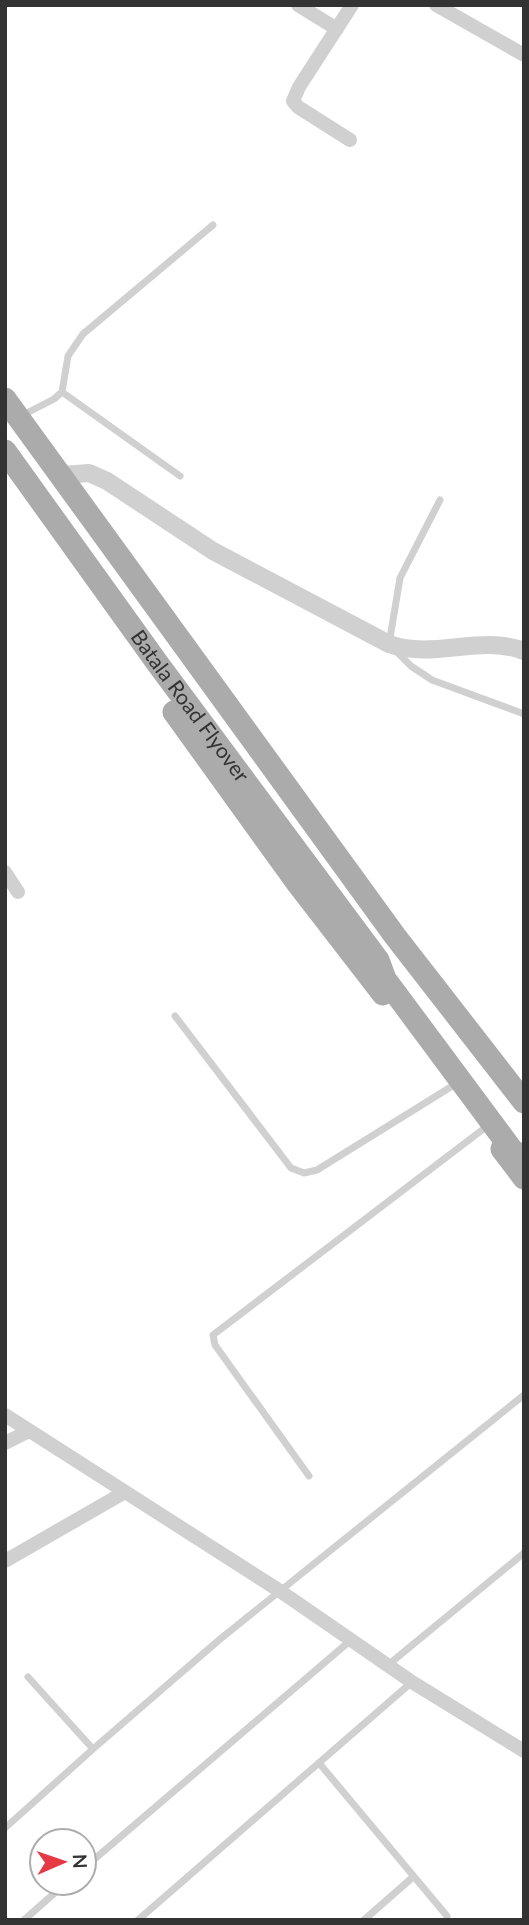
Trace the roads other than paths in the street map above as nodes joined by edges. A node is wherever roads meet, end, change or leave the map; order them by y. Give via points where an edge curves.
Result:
1 (298, 5) edge
2 (352, 5) edge
3 (436, 5) edge
4 (337, 29) junction
5 (524, 55) edge
6 (350, 140) dead end
7 (213, 225) dead end
8 (62, 391) junction
9 (5, 398) edge
10 (19, 417) junction
11 (5, 451) edge
12 (63, 475) junction
13 (5, 476) edge
14 (180, 476) dead end
15 (440, 500) dead end
16 (389, 644) junction
17 (524, 651) edge
18 (524, 714) edge
19 (5, 872) edge
20 (18, 892) dead end
21 (378, 960) junction
22 (174, 1016) dead end
23 (454, 1085) junction
24 (524, 1102) edge
25 (486, 1127) junction
26 (524, 1148) edge
27 (524, 1158) edge
28 (524, 1178) edge
29 (524, 1395) edge
30 (5, 1415) edge
31 (29, 1431) junction
32 (5, 1443) edge
33 (309, 1476) dead end
34 (124, 1492) junction
35 (524, 1553) edge
36 (5, 1561) edge
37 (280, 1591) junction
38 (352, 1640) junction
39 (388, 1665) junction
40 (28, 1677) dead end
41 (412, 1682) junction
42 (93, 1749) junction
43 (524, 1751) edge
44 (319, 1763) junction
45 (5, 1828) edge
46 (98, 1856) edge
47 (413, 1877) junction
48 (50, 1897) edge
49 (447, 1916) dead end
50 (24, 1920) edge
51 (138, 1920) edge
52 (364, 1920) edge

1 - 4 street
2 - 4 street
3 - 5 street
4 - 6 street via 293,101
7 - 8 lane via 83,334 68,356
8 - 10 lane
8 - 14 lane
9 - 10 main road
10 - 12 main road
11 - 21 main road, Batala Road Flyover
12 - 16 street via 95,475 213,551
12 - 24 main road via 395,936
13 - 23 main road via 298,884
15 - 16 lane via 400,578
16 - 17 street via 412,651 489,644
16 - 18 lane via 432,680
19 - 20 street
21 - 26 main road, Batala Road Flyover via 394,970
21 - 27 main road, Batala Road Flyover via 385,979 455,1076 512,1150
22 - 23 lane via 298,1172 317,1170
23 - 25 main road
25 - 28 main road
25 - 33 lane via 213,1335 215,1345
29 - 37 lane
30 - 31 street
31 - 32 street
31 - 34 street
34 - 36 street
34 - 37 street
35 - 39 lane
37 - 38 street
37 - 42 lane
38 - 39 street
38 - 46 lane
39 - 41 street
40 - 42 lane
41 - 43 street
41 - 44 lane
42 - 45 lane
44 - 47 lane
44 - 51 lane
47 - 49 lane
47 - 52 lane
48 - 50 lane

